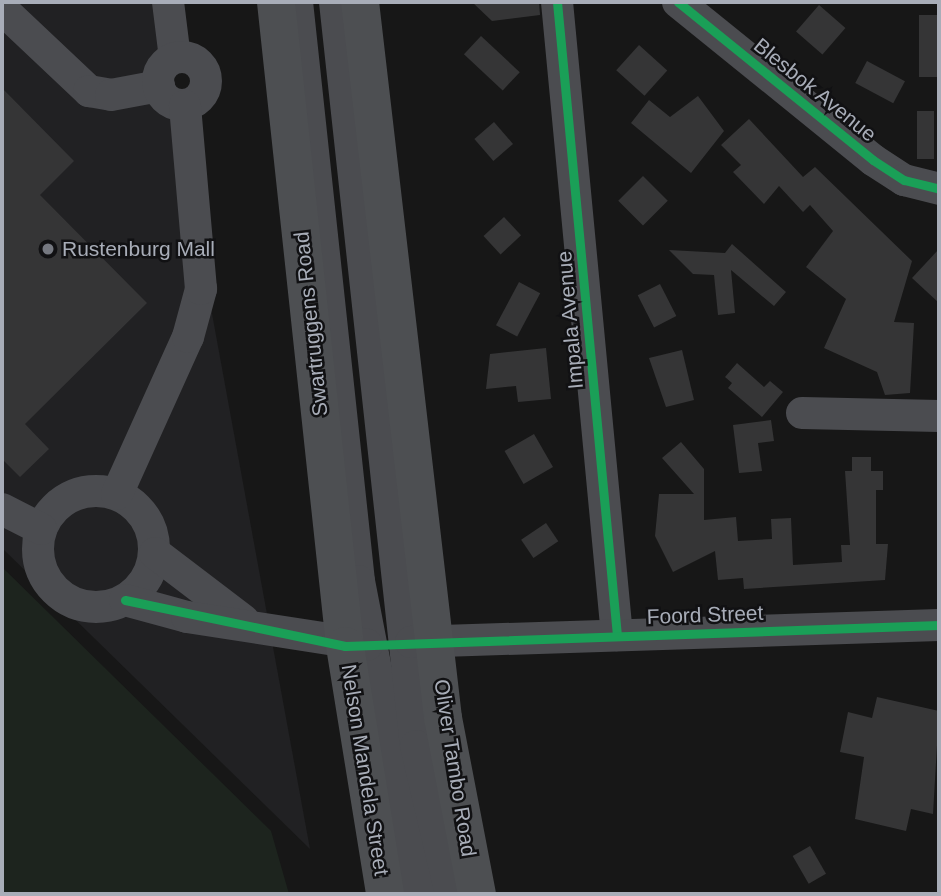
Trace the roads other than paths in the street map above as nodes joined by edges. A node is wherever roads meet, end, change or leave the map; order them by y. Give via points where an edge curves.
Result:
1 (168, 2) edge
2 (276, 2) edge
3 (297, 2) edge
4 (335, 2) edge
5 (360, 2) edge
6 (557, 2) edge
7 (678, 2) edge
8 (2, 9) edge
9 (175, 58) junction
10 (159, 86) junction
11 (186, 106) junction
12 (939, 189) edge
13 (802, 413) dead end
14 (939, 416) edge
15 (117, 494) junction
16 (2, 509) edge
17 (41, 529) junction
18 (155, 553) junction
19 (125, 600) junction
20 (246, 622) junction
21 (939, 625) edge
22 (617, 635) junction
23 (421, 642) junction
24 (358, 646) junction
25 (385, 894) edge
26 (419, 894) edge
27 (451, 894) edge
28 (477, 894) edge

1 - 9 street
2 - 24 main road, Swartruggens Road
3 - 24 street
4 - 23 street
5 - 23 main road
6 - 22 street, Impala Avenue
7 - 12 street, Blesbok Avenue via 873,160 904,180
8 - 10 street via 89,91 111,95
9 - 10 street via 162,67
9 - 11 street via 199,63 206,77 204,93
10 - 11 street via 170,103
11 - 15 street via 201,289 188,337
13 - 14 street
15 - 17 street via 80,492 56,506
15 - 18 street via 146,517
16 - 17 street
17 - 19 street via 37,549 51,587 86,607
18 - 19 street via 141,587
18 - 20 street
19 - 20 street via 187,617
20 - 24 street, Foord Street
21 - 22 street, Foord Street
22 - 23 street, Foord Street
23 - 24 street, Foord Street
23 - 27 street via 416,746
23 - 28 main road, Oliver Tambo Road
24 - 25 main road, Nelson Mandela Street
24 - 26 street

